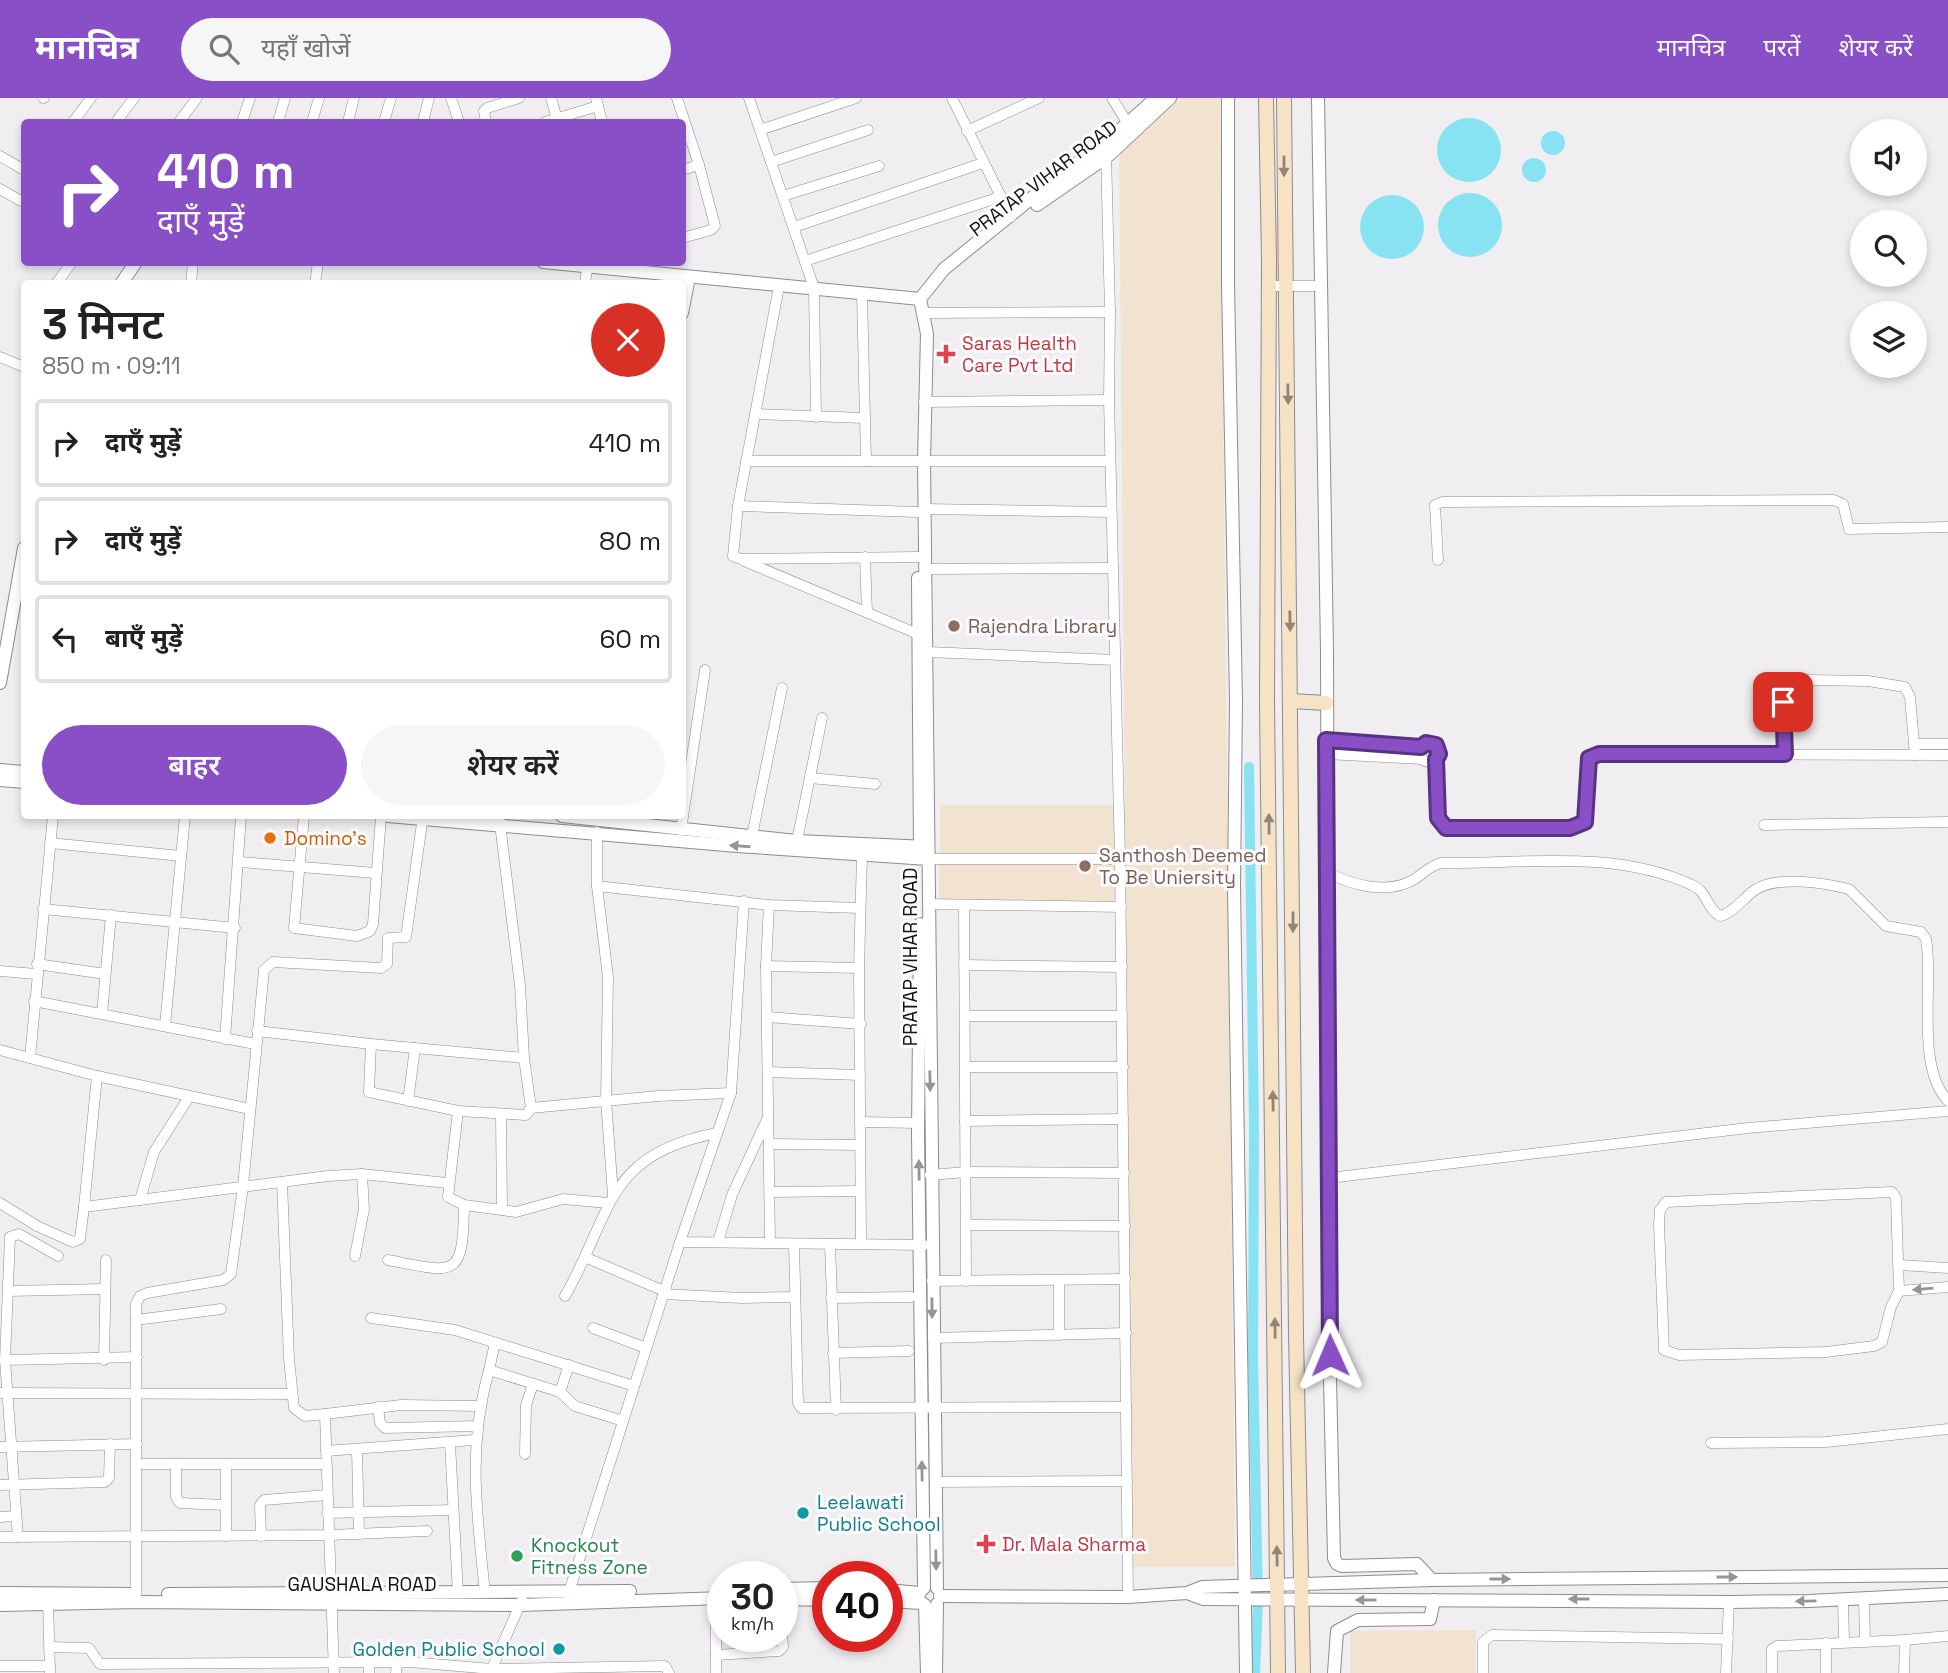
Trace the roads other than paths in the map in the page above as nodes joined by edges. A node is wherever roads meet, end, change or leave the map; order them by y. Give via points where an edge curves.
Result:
1 (91, 98) edge
2 (134, 98) edge
3 (250, 98) edge
4 (285, 98) edge
5 (319, 98) edge
6 (354, 98) edge
7 (391, 98) edge
8 (429, 98) edge
9 (451, 98) edge
10 (519, 98) edge
11 (551, 98) edge
12 (677, 98) edge
13 (856, 98) edge
14 (952, 98) edge
15 (1039, 98) edge
16 (1112, 98) edge
17 (1156, 98) edge
18 (1170, 98) edge
19 (1227, 98) edge
20 (1266, 98) edge
21 (1284, 98) edge
22 (1318, 98) edge
23 (752, 99) edge
24 (191, 100) edge
25 (597, 102) edge
26 (75, 119) edge
27 (118, 119) edge
28 (181, 119) edge
29 (243, 119) edge
30 (279, 119) edge
31 (313, 119) edge
32 (349, 119) edge
33 (385, 119) edge
34 (424, 119) edge
35 (458, 119) edge
36 (485, 119) edge
37 (557, 119) joint
38 (601, 119) edge
39 (684, 119) edge
40 (1128, 124) junction
41 (686, 125) edge
42 (760, 130) junction
43 (868, 130) dead end
44 (967, 131) junction
45 (1105, 151) junction
46 (0, 156) edge
47 (771, 162) junction
48 (982, 163) junction
49 (699, 165) junction
50 (879, 166) dead end
51 (21, 168) edge
52 (686, 169) edge
53 (0, 189) edge
54 (783, 196) junction
55 (1000, 197) junction
56 (21, 201) dead end
57 (1011, 216) junction
58 (794, 228) junction
59 (686, 234) edge
60 (805, 261) junction
61 (573, 266) edge
62 (587, 268) junction
63 (643, 268) edge
64 (680, 279) edge
65 (586, 280) edge
66 (934, 283) junction
67 (779, 286) junction
68 (1269, 286) junction
69 (1286, 286) junction
70 (1320, 286) junction
71 (814, 288) junction
72 (862, 293) junction
73 (920, 299) junction
74 (1110, 312) junction
75 (922, 320) junction
76 (0, 356) edge
77 (21, 366) edge
78 (1108, 400) junction
79 (924, 402) junction
80 (755, 414) junction
81 (816, 416) junction
82 (864, 418) junction
83 (746, 461) junction
84 (866, 461) junction
85 (920, 461) junction
86 (1110, 461) junction
87 (738, 506) junction
88 (921, 511) junction
89 (1111, 512) junction
90 (1948, 527) edge
91 (865, 557) junction
92 (919, 557) junction
93 (737, 558) junction
94 (1438, 560) dead end
95 (21, 565) edge
96 (1113, 568) junction
97 (926, 569) junction
98 (867, 612) junction
99 (918, 634) junction
100 (928, 652) junction
101 (1115, 660) junction
102 (705, 670) dead end
103 (1810, 680) dead end
104 (0, 683) edge
105 (782, 688) dead end
106 (1291, 701) junction
107 (1783, 702) dead end
108 (1326, 703) junction
109 (822, 718) dead end
110 (924, 736) junction
111 (1948, 744) edge
112 (1326, 747) junction
113 (1421, 747) junction
114 (1914, 750) junction
115 (1785, 754) junction
116 (1948, 755) edge
117 (1422, 759) junction
118 (1436, 759) junction
119 (0, 770) edge
120 (21, 772) edge
121 (810, 778) junction
122 (0, 779) edge
123 (21, 782) edge
124 (875, 783) dead end
125 (686, 797) edge
126 (53, 819) edge
127 (185, 819) edge
128 (241, 819) edge
129 (303, 819) edge
130 (381, 819) edge
131 (422, 819) edge
132 (474, 819) edge
133 (683, 819) edge
134 (500, 820) edge
135 (1948, 822) edge
136 (588, 823) edge
137 (1764, 825) dead end
138 (681, 830) junction
139 (752, 836) junction
140 (797, 841) junction
141 (50, 843) junction
142 (924, 853) junction
143 (862, 855) junction
144 (181, 856) junction
145 (1121, 859) junction
146 (240, 862) junction
147 (299, 867) junction
148 (1327, 872) junction
149 (375, 873) junction
150 (597, 886) junction
151 (744, 901) junction
152 (928, 904) junction
153 (769, 905) junction
154 (964, 905) junction
155 (1121, 907) junction
156 (859, 908) junction
157 (43, 909) junction
158 (111, 915) junction
159 (174, 922) junction
160 (234, 928) junction
161 (766, 965) junction
162 (964, 965) junction
163 (1122, 967) junction
164 (859, 968) junction
165 (37, 969) junction
166 (0, 971) edge
167 (105, 974) junction
168 (34, 1001) junction
169 (102, 1014) junction
170 (1122, 1016) junction
171 (766, 1017) junction
172 (964, 1017) junction
173 (861, 1024) junction
174 (165, 1026) junction
175 (257, 1031) junction
176 (225, 1039) junction
177 (255, 1044) junction
178 (371, 1044) junction
179 (415, 1048) junction
180 (0, 1050) edge
181 (30, 1058) junction
182 (524, 1058) junction
183 (965, 1067) junction
184 (1123, 1067) junction
185 (768, 1072) junction
186 (860, 1075) junction
187 (97, 1076) junction
188 (731, 1093) junction
189 (189, 1097) junction
190 (606, 1100) junction
191 (408, 1101) junction
192 (1948, 1101) edge
193 (531, 1108) junction
194 (250, 1109) junction
195 (458, 1111) junction
196 (1948, 1111) edge
197 (501, 1115) junction
198 (768, 1116) junction
199 (1123, 1119) junction
200 (965, 1121) junction
201 (860, 1122) junction
202 (918, 1123) junction
203 (717, 1133) junction
204 (769, 1144) junction
205 (860, 1145) junction
206 (966, 1172) junction
207 (362, 1174) junction
208 (1124, 1174) junction
209 (930, 1175) junction
210 (1329, 1178) junction
211 (282, 1182) junction
212 (447, 1183) junction
213 (243, 1186) junction
214 (860, 1191) junction
215 (770, 1192) junction
216 (610, 1199) junction
217 (140, 1200) junction
218 (0, 1203) edge
219 (464, 1205) junction
220 (84, 1207) junction
221 (502, 1210) junction
222 (966, 1226) junction
223 (1125, 1226) junction
224 (718, 1241) junction
225 (680, 1242) junction
226 (771, 1242) junction
227 (861, 1242) junction
228 (794, 1244) junction
229 (830, 1244) junction
230 (926, 1245) junction
231 (58, 1256) dead end
232 (355, 1256) dead end
233 (587, 1258) junction
234 (106, 1260) dead end
235 (388, 1260) dead end
236 (1899, 1265) junction
237 (1948, 1269) edge
238 (1125, 1279) junction
239 (1059, 1280) junction
240 (932, 1281) junction
241 (967, 1281) junction
242 (1948, 1287) edge
243 (105, 1289) junction
244 (8, 1291) junction
245 (1899, 1291) junction
246 (663, 1293) junction
247 (565, 1296) dead end
248 (794, 1297) junction
249 (911, 1297) dead end
250 (831, 1298) junction
251 (221, 1309) dead end
252 (372, 1318) dead end
253 (136, 1320) junction
254 (593, 1328) dead end
255 (1126, 1333) junction
256 (1059, 1335) junction
257 (933, 1338) junction
258 (495, 1343) junction
259 (646, 1348) junction
260 (909, 1351) dead end
261 (833, 1353) junction
262 (137, 1357) junction
263 (5, 1360) junction
264 (104, 1360) junction
265 (569, 1365) junction
266 (489, 1370) junction
267 (533, 1384) junction
268 (634, 1386) junction
269 (560, 1392) junction
270 (4, 1393) edge
271 (137, 1394) junction
272 (292, 1394) junction
273 (481, 1406) junction
274 (378, 1407) junction
275 (1126, 1407) junction
276 (927, 1409) junction
277 (836, 1410) junction
278 (325, 1414) junction
279 (623, 1421) junction
280 (477, 1426) junction
281 (1948, 1429) edge
282 (474, 1440) junction
283 (450, 1443) junction
284 (1711, 1443) dead end
285 (110, 1444) junction
286 (137, 1444) junction
287 (0, 1447) edge
288 (12, 1447) junction
289 (357, 1450) junction
290 (326, 1451) junction
291 (525, 1454) dead end
292 (137, 1464) junction
293 (176, 1464) junction
294 (226, 1464) junction
295 (326, 1464) junction
296 (935, 1482) junction
297 (1127, 1482) junction
298 (14, 1484) junction
299 (0, 1485) edge
300 (327, 1495) junction
301 (225, 1505) junction
302 (453, 1510) junction
303 (327, 1513) junction
304 (359, 1513) junction
305 (16, 1516) junction
306 (0, 1517) edge
307 (427, 1531) dead end
308 (359, 1534) junction
309 (329, 1535) junction
310 (18, 1536) junction
311 (136, 1536) junction
312 (226, 1536) junction
313 (261, 1536) junction
314 (0, 1537) edge
315 (1948, 1575) edge
316 (1534, 1578) junction
317 (1432, 1580) junction
318 (1301, 1584) junction
319 (1260, 1592) junction
320 (0, 1593) edge
321 (458, 1593) junction
322 (485, 1593) junction
323 (903, 1593) edge
324 (1948, 1594) edge
325 (707, 1596) edge
326 (330, 1597) junction
327 (568, 1597) junction
328 (929, 1597) junction
329 (1128, 1597) junction
330 (49, 1598) junction
331 (136, 1598) junction
332 (522, 1599) junction
333 (903, 1599) edge
334 (1534, 1599) junction
335 (1864, 1599) junction
336 (1302, 1600) junction
337 (1434, 1600) junction
338 (1843, 1600) junction
339 (1729, 1602) junction
340 (0, 1605) edge
341 (1948, 1636) edge
342 (1728, 1639) junction
343 (1844, 1640) junction
344 (1905, 1640) junction
345 (1866, 1641) junction
346 (1826, 1643) junction
347 (49, 1647) junction
348 (716, 1652) edge
349 (763, 1652) edge
350 (716, 1655) junction
351 (0, 1666) edge
352 (397, 1667) edge
353 (299, 1668) edge
354 (334, 1668) edge
355 (369, 1668) edge
356 (50, 1669) edge
357 (491, 1671) edge
358 (669, 1673) edge
359 (716, 1673) edge
360 (927, 1673) edge
361 (936, 1673) edge
362 (1246, 1673) edge
363 (1278, 1673) edge
364 (1303, 1673) edge
365 (1334, 1673) edge
366 (1483, 1673) edge
367 (1726, 1673) edge
368 (1772, 1673) edge
369 (1826, 1673) edge
370 (1904, 1673) edge

1 - 26 street
2 - 27 street
3 - 29 street
4 - 30 street
5 - 31 street
6 - 32 street
7 - 33 street
8 - 34 street
9 - 35 street
10 - 36 street via 488,108
11 - 37 street
12 - 39 street
13 - 42 street
14 - 44 street
15 - 44 street
16 - 40 street
17 - 40 street, PRATAP VIHAR ROAD
18 - 45 street, PRATAP VIHAR ROAD
19 - 319 street via 1236,701 1234,887
20 - 68 main road
21 -> 69 main road
22 - 70 street
23 - 42 street
24 - 28 street
25 - 37 street
25 - 38 street
40 - 45 street, PRATAP VIHAR ROAD
41 - 49 street
42 - 47 street
43 - 47 street
44 - 48 street
45 - 57 street, PRATAP VIHAR ROAD
45 - 66 street, PRATAP VIHAR ROAD
45 - 74 street
46 - 51 street
47 - 54 street
48 - 55 street
48 - 58 street
49 - 52 street
49 - 59 street via 715,226
50 - 54 street
53 - 56 street
54 - 58 street
55 - 57 street
55 - 60 street
57 - 66 street, PRATAP VIHAR ROAD via 944,269
58 - 60 street
60 - 71 street
61 - 62 street
62 - 63 street
62 - 65 street
63 - 64 street
64 - 67 street
66 - 73 street, PRATAP VIHAR ROAD
67 - 71 street
67 - 80 street
68 - 69 street
319 -> 68 main road
69 - 70 street
69 -> 106 main road
70 - 108 street
71 - 72 street
71 - 81 street
72 - 73 street
72 - 82 street
73 - 75 street, PRATAP VIHAR ROAD
74 - 75 street
74 - 78 street
75 - 79 street, PRATAP VIHAR ROAD via 927,334
75 - 85 street, PRATAP VIHAR ROAD via 918,336
76 - 77 street
78 - 79 street
78 - 86 street
79 - 85 street, PRATAP VIHAR ROAD
80 - 81 street
80 - 83 street
81 - 82 street
82 - 84 street
83 - 84 street
83 - 87 street
84 - 85 street
85 - 86 street
85 - 88 street, PRATAP VIHAR ROAD
86 - 89 street
87 - 88 street
87 - 93 street via 733,551
88 - 89 street
88 - 92 street, PRATAP VIHAR ROAD
88 - 97 street, PRATAP VIHAR ROAD
89 - 96 street
90 - 94 street via 1849,528 1843,504 1834,500 1442,502 1435,505
91 - 92 street
91 - 93 street
91 - 98 street
92 - 99 street, PRATAP VIHAR ROAD
93 - 98 street
95 - 104 street
96 - 97 street
96 - 101 street
97 - 100 street, PRATAP VIHAR ROAD
98 - 99 street
99 - 110 street, PRATAP VIHAR ROAD
100 - 101 street
100 - 110 street, PRATAP VIHAR ROAD
101 - 145 street
102 - 125 street
103 - 114 street via 1905,687 1910,697
105 - 139 street
106 - 108 main road
106 -> 318 main road
107 - 115 street
108 - 112 street
109 - 121 street
110 - 142 street, PRATAP VIHAR ROAD
111 - 114 street
112 - 113 street
112 - 117 street
112 - 148 street
113 - 117 street
113 - 118 street via 1436,745
114 - 115 street
114 - 116 street
115 - 118 street via 1599,754 1589,758 1585,822 1570,828 1446,828 1438,818
117 - 118 street
119 - 120 street
121 - 124 street
121 - 140 street
122 - 123 street
126 - 141 street
127 - 144 street
128 - 146 street
129 - 147 street
130 - 149 street
131 - 175 street via 406,937 388,938 387,964 381,968 267,964
132 - 134 street
133 - 138 street
134 - 136 street
134 - 182 street
135 - 137 street
136 - 138 street
143 -> 136 street
136 - 150 street
138 - 139 street
139 - 140 street
140 - 142 street
141 - 144 street
141 - 157 street
142 - 143 street
142 - 145 street
142 - 152 street, PRATAP VIHAR ROAD
142 - 202 street, PRATAP VIHAR ROAD
143 - 156 street
144 - 159 street
145 - 155 street
146 - 147 street
146 - 160 street
147 - 149 street
147 - 149 street via 294,928 357,936 370,931 373,924
148 - 192 street via 1360,885 1390,886 1410,882 1441,863 1616,863 1695,886 1720,916 1772,883 1849,890 1886,926 1921,933 1926,939 1927,1030 1936,1078
148 - 210 street
150 - 151 street
150 - 190 street via 608,978
151 - 153 street
151 - 188 street
152 - 154 street
152 -> 209 street, PRATAP VIHAR ROAD
153 - 156 street
153 - 161 street
154 - 155 street
154 - 162 street
155 - 163 street
156 - 164 street
157 - 158 street
157 - 165 street
158 - 159 street
158 - 167 street
159 - 160 street
159 - 174 street
160 - 176 street
161 - 164 street
161 - 171 street
162 - 163 street
162 - 172 street
163 - 170 street
164 - 173 street
165 - 166 street
165 - 167 street
165 - 168 street
167 - 169 street
168 - 169 street
168 - 181 street
169 - 174 street
170 - 172 street
170 - 184 street
171 - 173 street
171 - 185 street
172 - 183 street
173 - 186 street
174 - 176 street
175 - 177 street
175 - 178 street
176 - 177 street
177 - 194 street
178 - 179 street
178 - 191 street via 369,1092
179 - 182 street
179 - 191 street
180 - 181 street
181 - 187 street
182 - 193 street
183 - 184 street
183 - 200 street
184 - 199 street
185 - 186 street
185 - 198 street
186 - 201 street
187 - 189 street
187 - 220 street
188 - 190 street
188 - 203 street
189 - 194 street
189 - 217 street via 154,1152
190 - 193 street
190 - 216 street
191 - 195 street
193 - 197 street via 526,1115
194 - 213 street
195 - 197 street
195 - 212 street
196 - 210 street via 1748,1128
197 - 221 street
198 - 204 street
198 - 224 street via 732,1195
199 - 200 street
199 - 208 street
200 - 206 street
201 - 202 street
201 - 205 street
230 -> 202 street, PRATAP VIHAR ROAD
203 - 216 street via 667,1148 624,1178
203 - 225 street
204 - 205 street
204 - 215 street
205 - 214 street
206 - 208 street
206 - 209 street
206 - 222 street
207 - 211 street
207 - 212 street
207 - 232 street via 363,1209
208 - 223 street
209 - 230 street, PRATAP VIHAR ROAD
210 - 317 street via 1335,1562 1342,1566 1417,1564
211 - 213 street
211 - 272 street
212 - 219 street via 447,1197
213 - 217 street
213 - 253 street via 229,1278 140,1296
214 - 215 street
214 - 227 street
215 - 226 street
216 - 221 street via 563,1199 516,1212
216 - 233 street
217 - 220 street
218 - 220 street via 73,1242 80,1238
219 - 221 street
219 - 235 street via 463,1248 452,1266 431,1269
222 - 223 street
222 - 241 street
223 - 238 street
224 - 225 street
224 - 226 street
225 - 246 street
226 - 228 street
227 - 229 street
227 - 230 street
228 - 229 street
228 - 248 street
229 - 250 street
230 - 240 street, PRATAP VIHAR ROAD
230 - 276 street, PRATAP VIHAR ROAD
231 - 244 street via 12,1234
233 - 246 street
233 - 247 street
234 - 243 street
236 - 237 street
236 - 245 street
236 - 245 street via 1892,1192 1670,1200 1660,1210 1662,1338 1667,1353 1826,1352 1874,1346 1885,1338
238 - 239 street
238 - 255 street
239 - 241 street
239 - 256 street
240 - 241 street
240 -> 257 street, PRATAP VIHAR ROAD
242 -> 245 street
243 - 244 street
243 - 264 street
244 - 263 street
246 - 248 street
246 - 259 street
248 - 277 street via 798,1403 804,1409
249 - 250 street
250 - 261 street
251 - 253 street
252 - 258 street via 455,1331
253 - 262 street
254 - 259 street
255 - 256 street
255 - 275 street
256 - 257 street
257 - 276 street, PRATAP VIHAR ROAD
258 - 265 street
258 - 266 street
259 - 268 street
260 - 261 street
261 - 277 street
262 - 264 street
262 - 271 street
263 - 264 street
263 - 270 street
265 - 268 street
265 - 269 street
266 - 267 street
266 - 273 street
267 - 269 street
267 - 291 street via 526,1405
268 - 279 street
269 - 279 street via 575,1406
270 - 271 street
270 - 288 street
271 - 272 street
271 - 286 street
272 - 278 street via 299,1413
273 - 274 street
273 - 280 street
274 - 278 street
274 - 280 street via 380,1423 386,1428
275 - 276 street
275 - 297 street
276 - 277 street
276 - 296 street, PRATAP VIHAR ROAD
328 -> 276 street, PRATAP VIHAR ROAD
278 - 290 street
279 - 327 street
280 - 282 street
281 - 284 street via 1826,1442
282 - 283 street
282 - 322 street
283 - 289 street
283 - 302 street
285 - 286 street
285 - 288 street
285 - 298 street via 107,1480
286 - 292 street
287 - 288 street
288 - 298 street
289 - 290 street
289 - 304 street
290 - 295 street
292 - 293 street
292 - 311 street
293 - 294 street
293 - 301 street via 180,1503
294 - 295 street
294 - 301 street
295 - 300 street
296 - 297 street
296 -> 328 street, PRATAP VIHAR ROAD
297 - 329 street
298 - 299 street
298 - 305 street
300 - 303 street
300 - 313 street via 261,1502
301 - 312 street
302 - 304 street
302 - 321 street
303 - 304 street
303 - 309 street
304 - 308 street
305 - 306 street
305 - 310 street
307 - 308 street
308 - 309 street
309 - 313 street
309 - 326 street
310 - 311 street
310 - 314 street
311 - 312 street
311 - 331 street
312 - 313 street
316 -> 315 street
317 -> 316 street
316 - 334 street
317 - 318 street
318 - 319 street
318 - 336 main road
319 - 329 street via 1202,1587 1186,1593
319 - 336 street
319 - 362 street
319 - 363 main road
320 - 330 street, GAUSHALA ROAD
321 - 322 street, GAUSHALA ROAD
321 - 326 street, GAUSHALA ROAD
322 - 332 street, GAUSHALA ROAD
323 - 328 street
324 - 335 street
325 - 327 street, GAUSHALA ROAD
326 - 331 street, GAUSHALA ROAD
326 - 332 street, GAUSHALA ROAD
326 - 354 street
327 - 332 street, GAUSHALA ROAD
328 - 329 street
328 - 333 street
328 - 360 street, PRATAP VIHAR ROAD
328 - 361 street, PRATAP VIHAR ROAD
330 - 331 street, GAUSHALA ROAD
330 - 340 street, GAUSHALA ROAD
330 - 347 street
332 - 357 street
334 - 337 street
339 -> 334 street
335 - 338 street
335 - 345 street
337 -> 336 street
336 - 364 main road
337 - 365 street via 1430,1619 1358,1620 1337,1631
338 -> 339 street
338 - 343 street
339 - 342 street
341 - 344 street
342 - 366 street via 1492,1635 1483,1642
342 - 367 street
343 - 345 street
343 - 346 street
344 - 345 street
344 - 370 street
346 - 368 street via 1775,1647
346 - 369 street
347 - 353 street via 89,1648 100,1664
347 - 356 street
348 - 350 street
349 - 350 street
350 - 359 street
351 - 356 street
352 - 355 street
352 - 357 street
353 - 354 street
354 - 355 street
357 - 358 street via 665,1666

